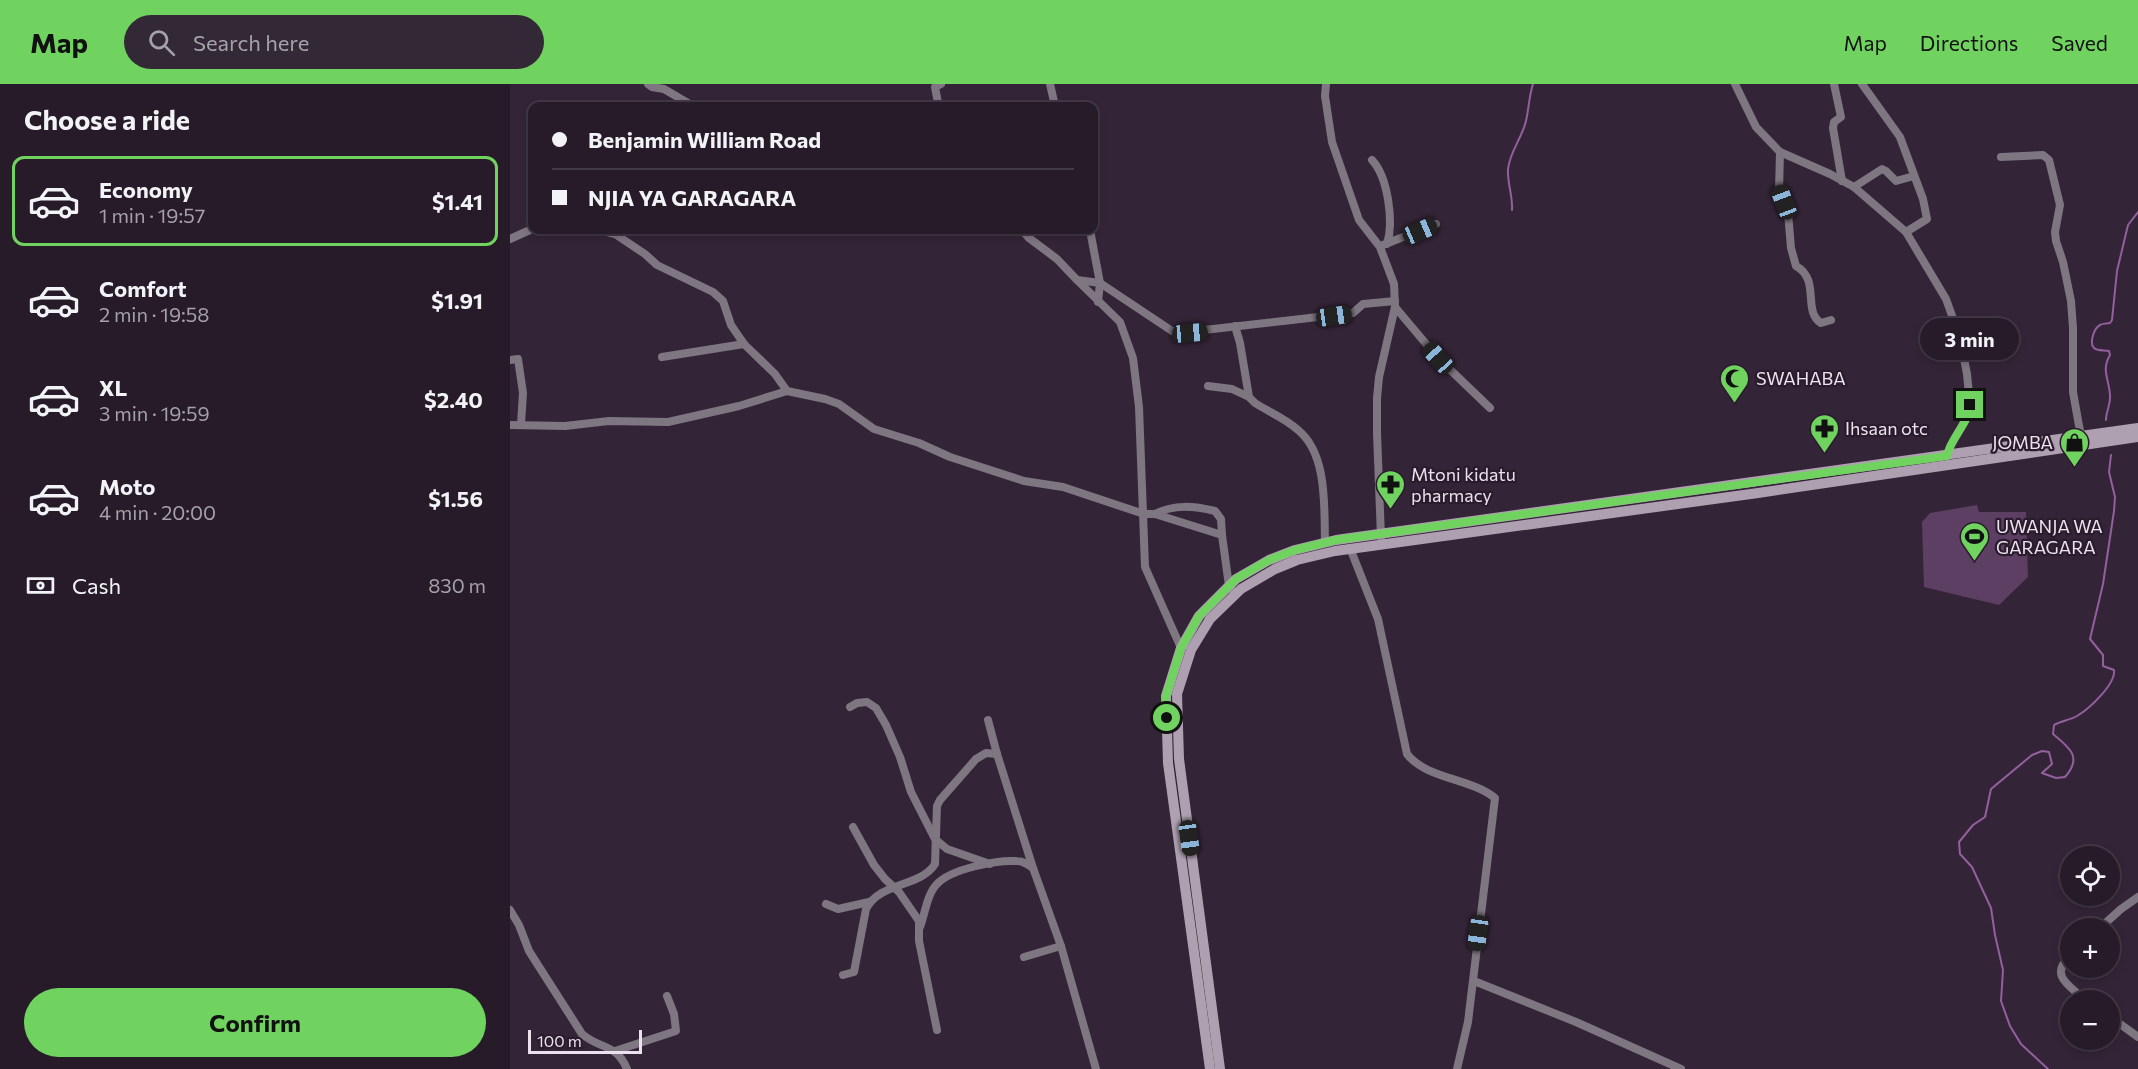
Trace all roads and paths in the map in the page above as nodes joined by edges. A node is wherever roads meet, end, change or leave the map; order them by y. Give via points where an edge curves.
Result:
1 (648, 84) edge
2 (941, 84) edge
3 (1050, 84) edge
4 (1326, 84) edge
5 (1735, 84) edge
6 (1834, 84) edge
7 (1862, 84) edge
8 (686, 102) edge
9 (938, 102) edge
10 (1054, 102) edge
11 (1780, 152) junction
12 (2001, 157) dead end
13 (1372, 160) dead end
14 (1914, 176) junction
15 (1842, 181) junction
16 (1854, 187) junction
17 (1436, 224) dead end
18 (528, 231) edge
19 (1906, 232) junction
20 (615, 234) edge
21 (1026, 234) edge
22 (1090, 234) edge
23 (510, 239) edge
24 (1383, 245) junction
25 (1077, 280) junction
26 (1096, 282) junction
27 (1088, 293) junction
28 (1098, 302) junction
29 (1395, 304) junction
30 (1831, 320) dead end
31 (1235, 326) junction
32 (744, 344) junction
33 (662, 357) dead end
34 (510, 360) edge
35 (1208, 386) dead end
36 (787, 391) junction
37 (1250, 397) junction
38 (1490, 408) dead end
39 (520, 424) junction
40 (510, 425) edge
41 (2138, 428) edge
42 (2081, 437) junction
43 (2138, 437) edge
44 (1947, 456) junction
45 (1144, 514) junction
46 (1155, 514) junction
47 (1222, 535) junction
48 (1381, 539) junction
49 (1325, 543) junction
50 (1350, 548) junction
51 (1232, 590) junction
52 (1181, 648) junction
53 (850, 707) dead end
54 (988, 720) dead end
55 (997, 754) junction
56 (853, 827) dead end
57 (937, 842) junction
58 (990, 864) junction
59 (1033, 868) junction
60 (894, 887) junction
61 (2138, 897) edge
62 (869, 902) junction
63 (826, 904) dead end
64 (510, 910) edge
65 (2111, 918) edge
66 (920, 927) junction
67 (1061, 946) junction
68 (1024, 957) dead end
69 (843, 975) dead end
70 (2063, 978) edge
71 (1474, 981) junction
72 (2075, 990) edge
73 (667, 996) dead end
74 (2120, 1024) edge
75 (937, 1030) dead end
76 (2138, 1036) edge
77 (615, 1051) junction
78 (627, 1069) edge
79 (1096, 1069) edge
80 (1210, 1069) edge
81 (1220, 1069) edge
82 (1457, 1069) edge
83 (1681, 1069) edge

1 - 8 street
2 - 9 street via 935,87
3 - 10 street
4 - 24 street via 1332,142 1359,220
5 - 11 street via 1756,127
6 - 15 street via 1841,117 1833,128
7 - 14 street via 1900,137
11 - 15 street
11 - 30 street via 1779,191 1788,213 1796,266 1803,268 1811,282 1810,299 1817,320
12 - 42 street via 2043,155 2049,160 2060,205 2055,232 2071,301 2073,392
13 - 24 street via 1383,175 1390,217
14 - 16 street via 1896,181 1882,170
14 - 19 street via 1927,219
15 - 16 street
16 - 19 street
17 - 24 street
18 - 23 street
19 - 44 street via 1946,299 1967,374 1970,410
20 - 32 street via 657,265 723,300 731,325
21 - 25 street
22 - 26 street
24 - 29 street via 1394,284
25 - 26 street
25 - 27 street
26 - 27 street
26 - 28 street
26 - 31 street via 1178,333
27 - 28 street
28 - 45 street via 1120,322 1133,358
29 - 31 street via 1363,304 1353,313
29 - 38 street via 1438,358
29 - 48 street via 1378,387
31 - 37 street
32 - 33 street
32 - 36 street
34 - 39 street via 518,359 523,393
35 - 37 street via 1232,389
36 - 39 street via 668,422
36 - 45 street via 839,404 874,429 950,458 1024,481 1063,487
37 - 49 street via 1299,430 1317,454
39 - 40 street
41 - 42 main road
42 - 44 main road
43 - 48 main road via 1758,493
44 - 48 main road
45 - 46 street
45 - 52 street via 1147,573
46 - 47 street
46 - 47 street via 1187,506 1215,511 1221,519
47 - 51 street
48 - 49 main road
48 - 50 main road
49 - 51 main road via 1269,560 1236,579
50 - 51 main road via 1297,560
50 - 71 street via 1377,619 1407,754 1419,765 1487,791 1495,798
51 - 52 main road via 1199,616
51 - 81 main road via 1191,650 1177,694 1179,759
52 - 80 main road via 1166,696 1168,763
53 - 57 street via 867,702 882,717 911,792
54 - 55 street
55 - 57 street via 986,753 976,759 940,800
55 - 59 street
56 - 60 street via 874,865
57 - 58 street
57 - 60 street via 932,869
58 - 59 street via 1016,861
58 - 66 street via 962,869 936,884
59 - 67 street
60 - 62 street
60 - 66 street via 915,913
61 - 65 street
62 - 63 street via 838,909
62 - 69 street via 854,972
64 - 77 street via 529,951 582,1034
66 - 75 street via 919,941
67 - 68 street
67 - 79 street
70 - 72 street
71 - 82 street
71 - 83 street
73 - 77 street via 676,1031
74 - 76 street
77 - 78 street

